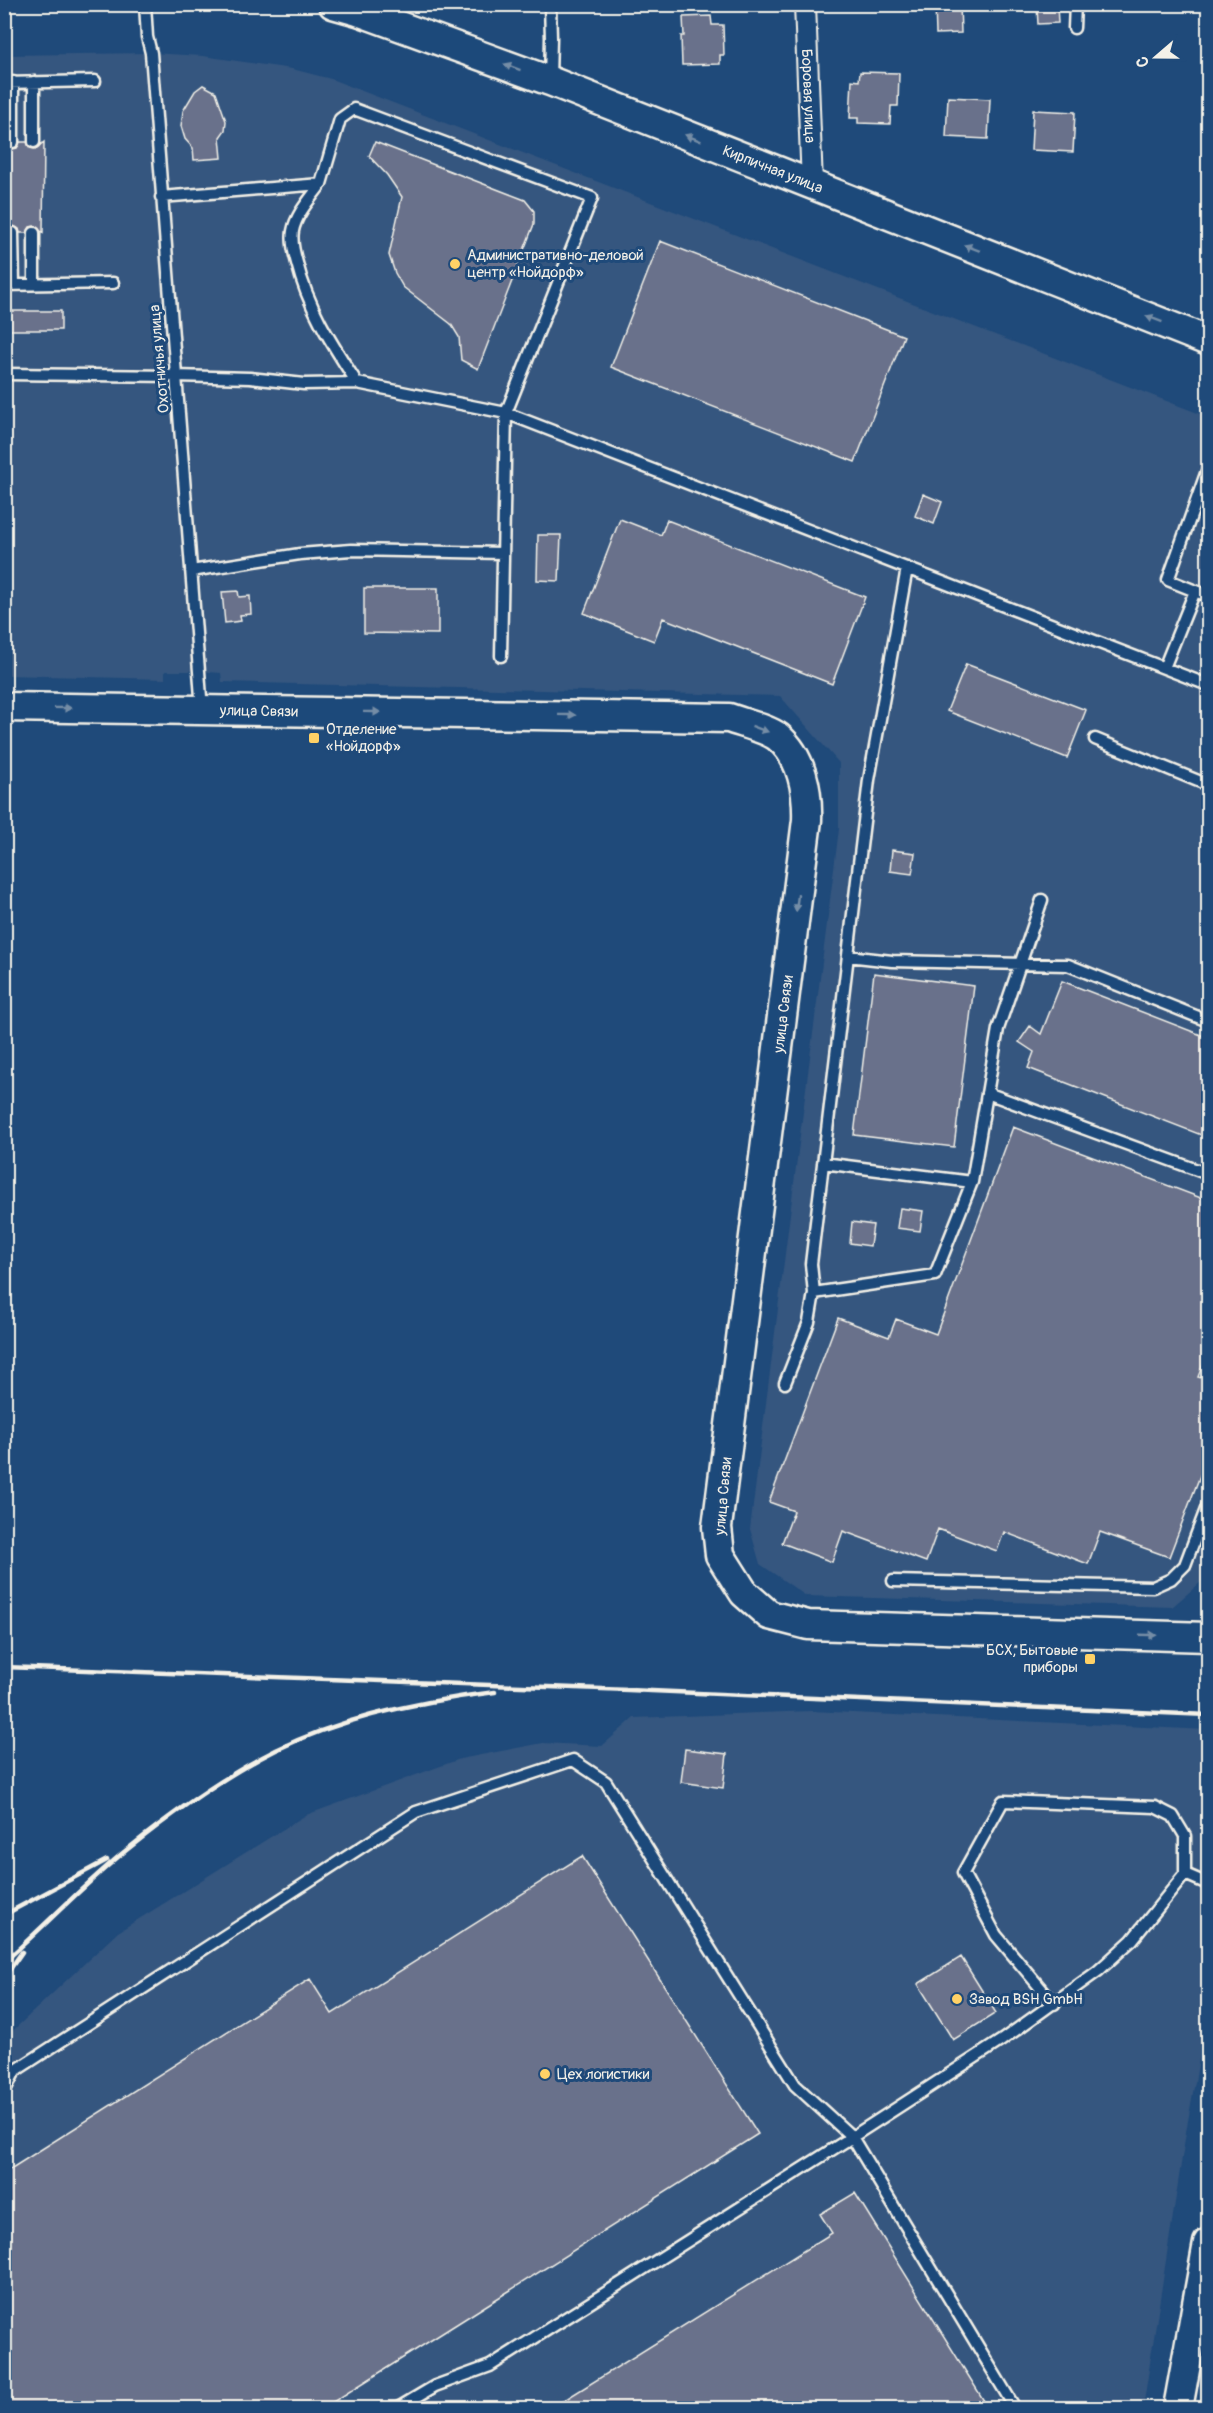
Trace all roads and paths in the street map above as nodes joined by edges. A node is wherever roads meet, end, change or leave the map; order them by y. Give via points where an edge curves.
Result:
1 (145, 4) edge
2 (333, 4) edge
3 (550, 4) edge
4 (805, 4) edge
5 (1075, 4) edge
6 (1074, 28) dead end
7 (95, 81) dead end
8 (550, 81) junction
9 (34, 82) junction
10 (9, 83) edge
11 (13, 142) dead end
12 (34, 142) dead end
13 (321, 184) junction
14 (812, 185) junction
15 (161, 197) junction
16 (14, 233) dead end
17 (34, 233) dead end
18 (113, 283) dead end
19 (34, 284) junction
20 (9, 285) edge
21 (1209, 340) edge
22 (4, 374) edge
23 (175, 376) junction
24 (357, 383) junction
25 (506, 413) junction
26 (1209, 468) edge
27 (503, 553) junction
28 (907, 568) junction
29 (191, 571) junction
30 (1195, 591) junction
31 (1209, 596) edge
32 (501, 656) dead end
33 (1164, 668) junction
34 (1209, 685) edge
35 (4, 707) edge
36 (202, 711) junction
37 (1095, 739) dead end
38 (1209, 785) edge
39 (1042, 900) dead end
40 (848, 956) junction
41 (1020, 964) junction
42 (1209, 1021) edge
43 (987, 1093) junction
44 (823, 1163) junction
45 (1209, 1174) edge
46 (972, 1182) junction
47 (814, 1293) junction
48 (785, 1383) dead end
49 (1209, 1504) edge
50 (893, 1581) dead end
51 (1209, 1637) edge
52 (1185, 1874) junction
53 (1209, 1884) edge
54 (1054, 2004) junction
55 (4, 2092) edge
56 (852, 2137) junction
57 (1209, 2243) edge
58 (1209, 2343) edge
59 (398, 2409) edge
60 (1015, 2409) edge
61 (1178, 2409) edge
62 (1198, 2409) edge

1 - 15 lane, Охотничья улица via 152,52
8 -> 2 street, Кирпичная улица
3 - 8 lane
4 - 14 street, Боровая улица
5 - 6 lane
7 - 9 lane
14 -> 8 street, Кирпичная улица
9 - 10 lane
9 - 12 lane
10 - 11 lane
13 - 15 lane
13 - 24 lane via 296,219 293,246 311,308
13 - 25 lane via 340,119 354,109 592,198
21 -> 14 street, Кирпичная улица
15 - 23 lane, Охотничья улица
16 - 20 lane
17 - 19 lane
18 - 19 lane
19 - 20 lane
22 - 23 lane
23 - 24 lane via 304,384
23 - 29 lane, Охотничья улица
24 - 25 lane
25 - 27 lane
25 - 28 lane
26 - 30 lane via 1168,580
27 - 29 lane via 351,550
27 - 32 lane
28 - 33 lane
28 - 40 lane via 869,780
29 - 36 lane, Охотничья улица
30 - 31 lane
30 - 33 lane
33 - 34 lane
35 -> 36 street, улица Связи
36 -> 51 street, улица Связи via 729,718 778,736 795,758 808,794 807,820 717,1527 720,1555 744,1593 769,1615 808,1625
37 - 38 lane
39 - 41 lane
40 - 41 lane
40 - 44 lane
41 - 42 lane via 1068,965
41 - 43 lane via 998,1029
43 - 45 lane
43 - 46 lane
44 - 46 lane
44 - 47 lane via 811,1264
46 - 47 lane via 935,1275
47 - 48 lane via 809,1322
49 - 50 lane via 1185,1565 1172,1580 1153,1587
52 - 53 lane
52 - 54 lane via 1132,1940
52 - 54 lane via 1185,1836 1173,1816 1155,1807 1003,1801 963,1873 996,1935
54 - 56 lane
55 - 56 lane via 15,2071 416,1812 573,1760 606,1782 795,2085
56 - 59 lane via 490,2366 435,2385
56 - 60 lane
57 - 61 street
58 - 62 street

